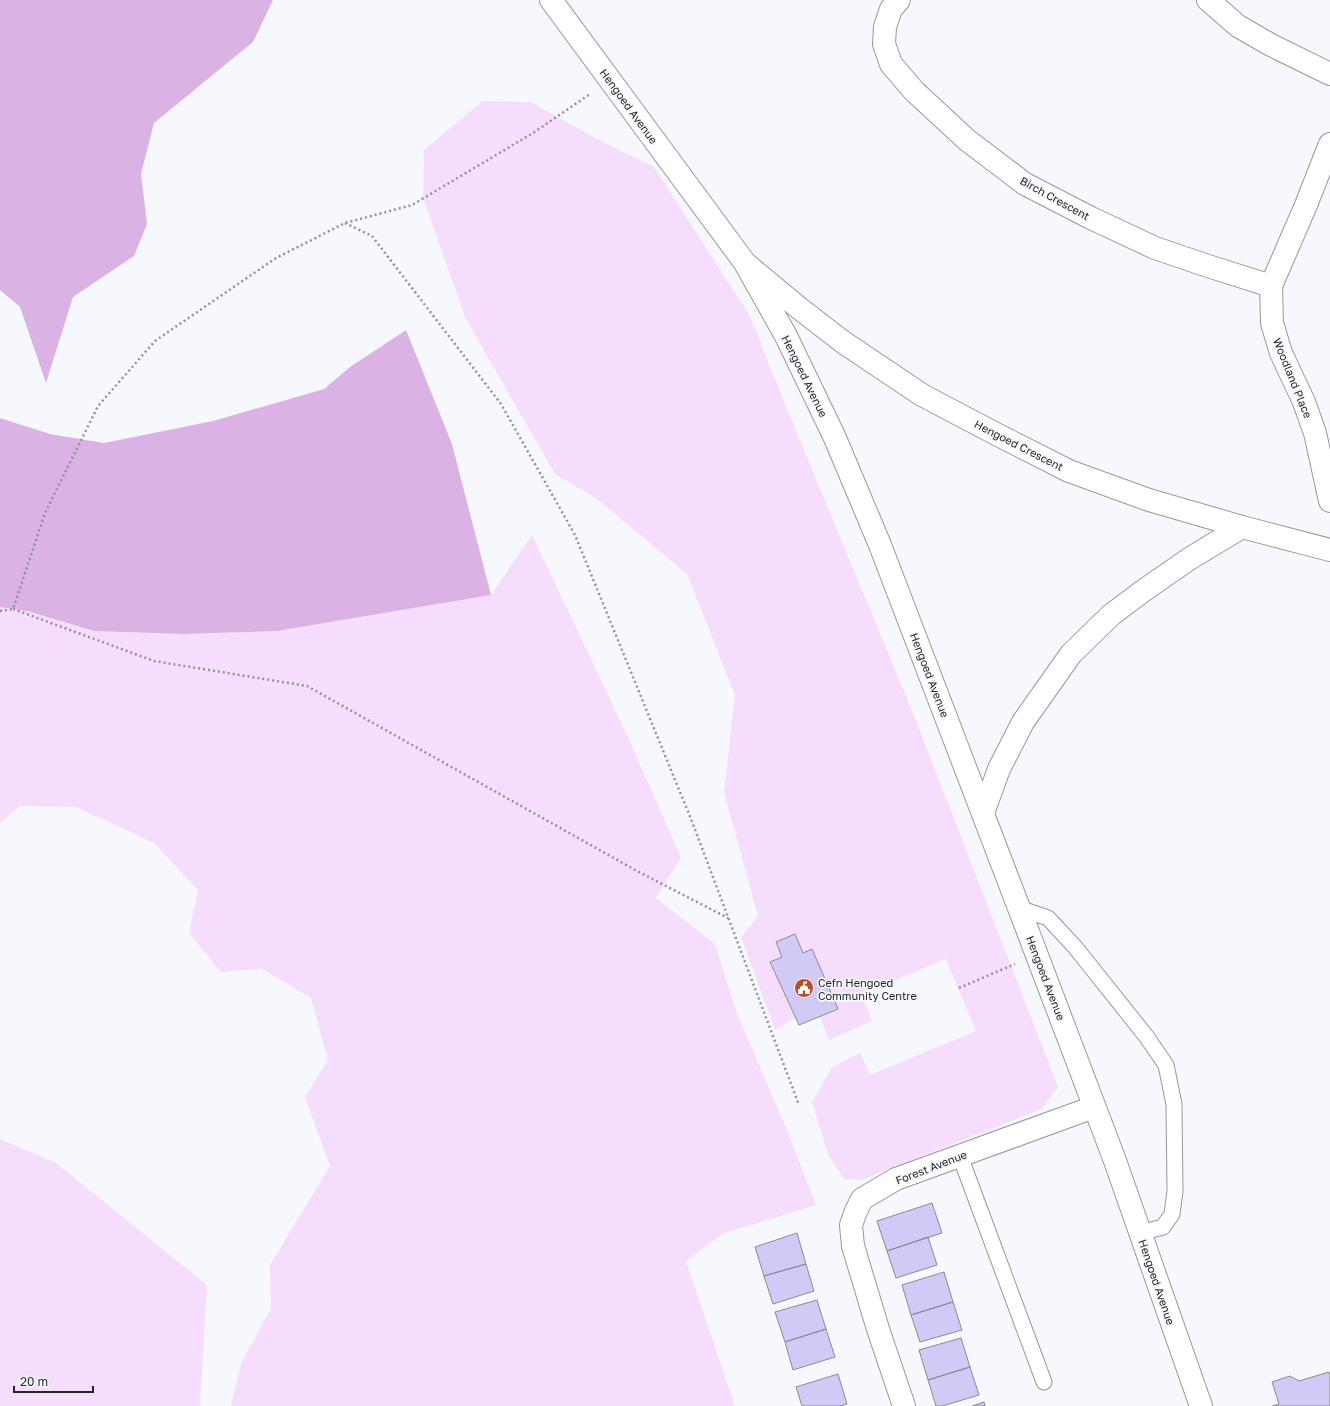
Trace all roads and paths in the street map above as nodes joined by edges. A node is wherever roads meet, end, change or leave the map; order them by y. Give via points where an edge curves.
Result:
1 (551, 0) edge
2 (899, 0) edge
3 (1208, 0) edge
4 (1330, 74) edge
5 (610, 80) junction
6 (1330, 144) edge
7 (345, 223) junction
8 (745, 263) junction
9 (1271, 286) junction
10 (1330, 501) edge
11 (1242, 527) junction
12 (1330, 550) edge
13 (13, 609) junction
14 (0, 611) edge
15 (983, 813) junction
16 (1019, 908) junction
17 (729, 918) junction
18 (1037, 955) junction
19 (959, 988) dead end
20 (799, 1105) dead end
21 (1094, 1107) junction
22 (960, 1156) junction
23 (1140, 1233) junction
24 (1044, 1382) dead end
25 (904, 1406) edge
26 (1201, 1406) edge

1 - 5 street, Hengoed Avenue
2 - 9 street, Birch Crescent via 891,9 885,27 884,44 891,64 914,91 967,140 1025,184 1091,218 1155,248
3 - 4 street via 1245,30
5 - 7 path via 533,133 412,205
5 - 8 street, Hengoed Avenue
6 - 9 street, Woodland Place
7 - 13 path via 276,258 155,341 98,406 45,513
7 - 17 path via 372,236 501,404 575,535
8 - 11 street, Hengoed Crescent via 844,342 922,395 1069,471 1149,500
8 - 15 street, Hengoed Avenue via 786,336 835,438 880,545
9 - 10 street, Woodland Place via 1272,323 1281,353 1304,402
11 - 12 street, Hengoed Crescent
11 - 15 street via 1189,559 1138,595 1111,615 1070,654 1023,722 1000,769
13 - 14 path
13 - 17 path via 154,661 307,686 637,871
15 - 16 street, Hengoed Avenue
16 - 18 street, Hengoed Avenue
16 - 23 lane via 1048,918 1075,947 1166,1065 1174,1104 1175,1192 1172,1214 1163,1227
17 - 20 path
18 - 19 path
18 - 21 street, Hengoed Avenue
21 - 22 street, Forest Avenue
21 - 23 street, Hengoed Avenue
22 - 24 lane
22 - 25 street, Forest Avenue via 896,1179 862,1199 851,1225 853,1246
23 - 26 street, Hengoed Avenue

